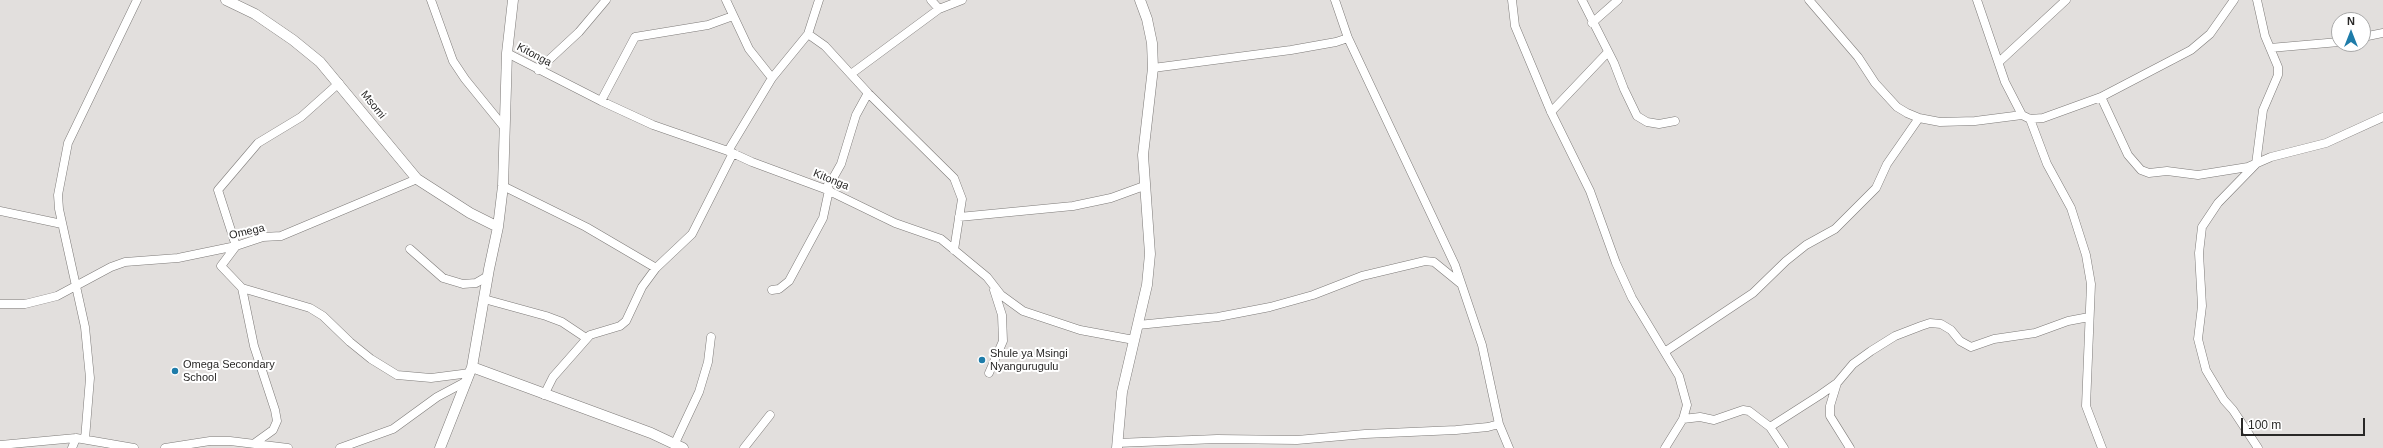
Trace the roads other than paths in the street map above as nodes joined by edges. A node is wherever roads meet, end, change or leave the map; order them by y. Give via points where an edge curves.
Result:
1 (137, 0) edge
2 (226, 0) edge
3 (431, 0) edge
4 (512, 0) edge
5 (606, 0) edge
6 (726, 0) edge
7 (819, 0) edge
8 (931, 0) edge
9 (962, 0) edge
10 (1140, 0) edge
11 (1335, 0) edge
12 (1512, 0) edge
13 (1582, 0) edge
14 (1618, 0) edge
15 (1809, 0) edge
16 (1977, 0) edge
17 (2066, 0) edge
18 (2234, 0) edge
19 (2256, 0) edge
20 (939, 9) junction
21 (733, 16) junction
22 (1592, 23) junction
23 (2383, 33) edge
24 (808, 34) junction
25 (2371, 35) edge
26 (1348, 38) junction
27 (2331, 43) edge
28 (2270, 48) junction
29 (1608, 52) junction
30 (507, 53) junction
31 (1999, 62) junction
32 (1153, 68) junction
33 (538, 70) junction
34 (851, 74) junction
35 (772, 78) junction
36 (339, 83) junction
37 (868, 93) junction
38 (2101, 97) junction
39 (601, 102) junction
40 (1550, 112) junction
41 (2022, 115) junction
42 (2383, 117) edge
43 (1919, 118) junction
44 (2030, 119) junction
45 (1675, 121) dead end
46 (504, 127) junction
47 (731, 152) junction
48 (2256, 164) junction
49 (417, 179) junction
50 (502, 186) junction
51 (1144, 186) junction
52 (827, 189) junction
53 (0, 211) edge
54 (959, 217) junction
55 (62, 224) junction
56 (498, 227) junction
57 (236, 246) junction
58 (410, 249) dead end
59 (954, 250) junction
60 (656, 268) junction
61 (488, 276) junction
62 (992, 285) junction
63 (1461, 285) junction
64 (76, 286) junction
65 (242, 288) junction
66 (772, 290) dead end
67 (484, 299) junction
68 (0, 304) edge
69 (2089, 317) junction
70 (1138, 325) junction
71 (711, 337) dead end
72 (586, 338) junction
73 (1134, 340) junction
74 (1666, 351) junction
75 (470, 373) junction
76 (989, 373) dead end
77 (1837, 382) junction
78 (544, 394) junction
79 (770, 415) dead end
80 (1682, 419) junction
81 (1499, 424) junction
82 (1770, 427) junction
83 (76, 438) junction
84 (85, 439) junction
85 (255, 443) junction
86 (0, 445) edge
87 (679, 445) edge
88 (1117, 446) edge
89 (72, 448) edge
90 (134, 448) edge
91 (165, 448) edge
92 (288, 448) edge
93 (340, 448) edge
94 (440, 448) edge
95 (744, 448) edge
96 (1509, 448) edge
97 (1665, 448) edge
98 (1784, 448) edge
99 (1850, 448) edge
100 (2102, 448) edge
101 (2258, 448) edge

1 - 55 street via 68,143 58,195
2 - 36 street, Msomi via 255,14 293,40 320,62
3 - 46 street via 453,61
4 - 30 street
5 - 33 street via 579,32
6 - 21 street
7 - 24 street
8 - 20 street
9 - 20 street
10 - 32 street via 1152,43
11 - 26 street
12 - 40 street via 1515,26
13 - 22 street
14 - 22 street
15 - 43 street via 1897,107
16 - 31 street
17 - 31 street
18 - 38 street via 2210,34 2191,50
19 - 28 street
20 - 34 street
21 - 35 street via 749,49
21 - 39 street via 701,26 635,37
22 - 29 street
23 - 25 street
24 - 34 street via 825,46
24 - 35 street
26 - 32 street via 1284,52
26 - 63 street via 1452,258
27 - 28 street
28 - 48 street via 2278,67 2278,75 2263,110
29 - 40 street
29 - 45 street via 1637,116 1659,124
30 - 33 street, Kitonga
30 - 46 street
31 - 41 street via 2005,82
32 - 51 street via 1147,110
33 - 39 street, Kitonga
34 - 37 street
35 - 47 street
36 - 49 street, Msomi
36 - 57 street via 300,117 258,143 218,190
37 - 52 street via 856,115 841,164
37 - 54 street via 954,178 962,199
38 - 44 street via 2043,118
38 - 48 street via 2128,155 2141,170 2149,173 2198,175 2226,172
39 - 47 street, Kitonga via 653,125
40 - 74 street via 1590,191 1616,263 1632,298
41 - 43 street via 1975,121 1940,122
41 - 44 street
42 - 48 street via 2326,143 2271,156
43 - 74 street via 1887,164 1876,188 1835,229 1806,245 1786,260 1753,293
44 - 69 street via 2047,164 2071,208 2082,240 2091,284
46 - 50 street
47 - 52 street, Kitonga
47 - 60 street via 692,234
48 - 101 street via 2218,203 2202,226 2198,253 2202,306 2198,339 2206,370
49 - 56 street, Msomi via 470,214
49 - 57 street, Omega via 281,236 263,237
50 - 56 street
50 - 60 street via 586,227
51 - 54 street via 1110,198 1073,206
51 - 70 street via 1150,254 1147,285
52 - 59 street, Kitonga via 895,223 941,239
52 - 66 street via 827,204 823,218 789,281 779,289
53 - 55 street
54 - 59 street
55 - 64 street
56 - 61 street
57 - 64 street, Omega via 178,258 126,262
57 - 65 street via 221,266
58 - 61 street via 443,278 463,284 476,282
59 - 62 street, Kitonga via 987,277
60 - 72 street via 642,287 624,324 596,332
61 - 67 street
62 - 73 street, Kitonga via 1024,311 1080,330
62 - 76 street via 1000,305 1003,329 999,354
63 - 70 street via 1440,266 1425,261 1362,276 1313,295 1270,307 1210,318
63 - 81 street via 1482,345
64 - 68 street, Omega via 39,302
64 - 84 street via 85,327 90,378
65 - 75 street via 310,308 324,316 371,359 397,375 431,378
65 - 85 street via 254,346 277,421 273,430
67 - 72 street via 562,322
67 - 75 street
69 - 77 street via 2068,321 2034,333 1994,338 1971,347 1941,324 1930,323 1896,336 1883,344 1853,364
69 - 100 street via 2086,406
70 - 73 street
71 - 87 street via 708,362
72 - 78 street via 553,377
73 - 88 street via 1122,392
74 - 80 street via 1686,397 1687,405
75 - 78 street
75 - 93 street via 393,430
75 - 94 street
77 - 82 street
77 - 99 street via 1830,406 1830,416
78 - 87 street
79 - 95 street
80 - 82 street via 1700,417 1714,420 1743,410 1755,414
80 - 97 street
81 - 88 street via 1456,430 1297,440 1194,440
81 - 96 street
82 - 98 street
83 - 84 street
83 - 86 street
83 - 89 street
84 - 90 street
85 - 91 street via 210,441
85 - 92 street

